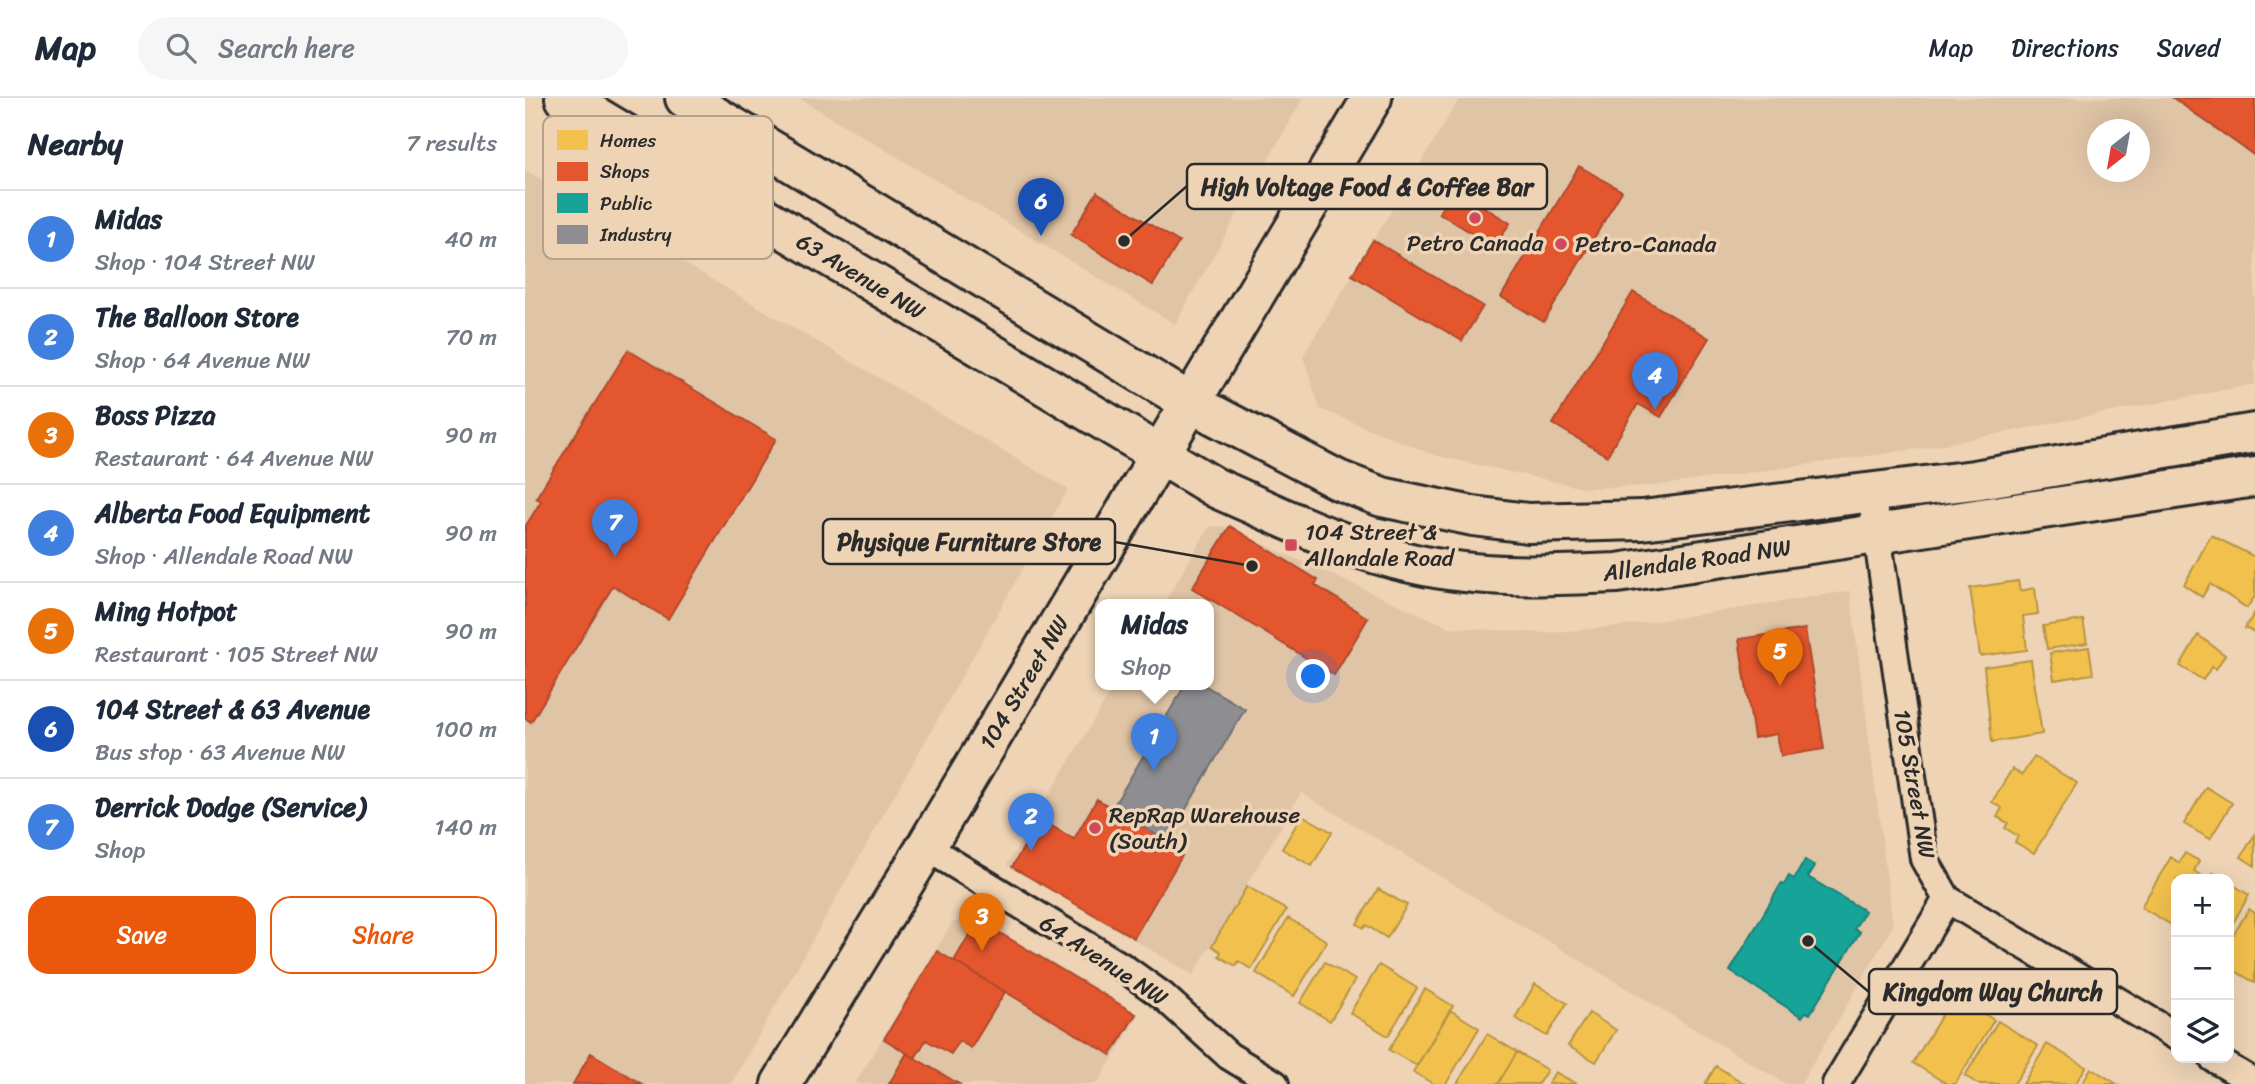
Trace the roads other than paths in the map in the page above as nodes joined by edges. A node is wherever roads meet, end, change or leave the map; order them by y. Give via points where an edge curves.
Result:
1 (565, 98) edge
2 (685, 98) edge
3 (1372, 98) edge
4 (595, 116) edge
5 (715, 116) edge
6 (773, 151) edge
7 (773, 223) edge
8 (1191, 403) junction
9 (2255, 433) edge
10 (1158, 454) junction
11 (2255, 477) edge
12 (1871, 492) junction
13 (1878, 532) junction
14 (926, 848) junction
15 (1947, 900) junction
16 (2171, 1033) edge
17 (2221, 1063) edge
18 (2255, 1083) edge
19 (781, 1084) edge
20 (1275, 1084) edge
21 (1836, 1084) edge

1 - 4 main road, 63 Avenue NW
2 - 5 main road
3 - 8 main road, 104 Street NW
6 - 8 main road
7 - 10 main road, 63 Avenue NW
8 - 10 main road, 104 Street NW
8 - 12 main road, Allendale Road NW via 1338,480 1382,497 1473,516 1587,524
9 - 12 main road, Allendale Road NW via 1974,480
10 - 13 main road, Allendale Road NW via 1216,488 1327,537 1414,564 1485,574 1616,573
10 - 14 main road, 104 Street NW
11 - 13 main road, Allendale Road NW
12 - 13 street, 105 Street NW
13 - 15 street, 105 Street NW via 1924,859
14 - 19 main road, 104 Street NW
14 - 20 street, 64 Avenue NW via 1124,968 1163,996 1229,1056
15 - 16 street
15 - 21 street
17 - 18 street

